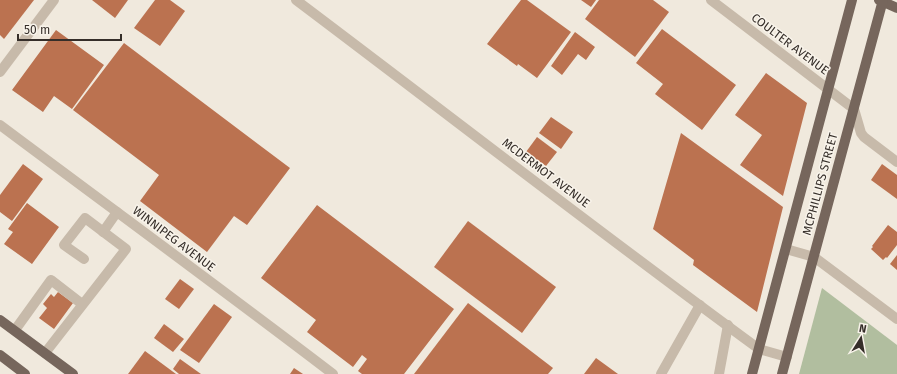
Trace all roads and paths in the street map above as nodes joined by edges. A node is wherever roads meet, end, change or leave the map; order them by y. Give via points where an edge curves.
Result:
1 (54, 0) edge
2 (296, 0) edge
3 (711, 0) edge
4 (852, 0) edge
5 (882, 0) edge
6 (897, 8) edge
7 (0, 72) edge
8 (828, 89) junction
9 (854, 109) junction
10 (0, 125) edge
11 (897, 162) edge
12 (117, 212) junction
13 (103, 232) junction
14 (786, 249) junction
15 (814, 257) junction
16 (84, 259) dead end
17 (82, 304) junction
18 (700, 305) junction
19 (0, 320) edge
20 (897, 320) edge
21 (728, 325) junction
22 (14, 330) junction
23 (759, 348) junction
24 (45, 353) junction
25 (0, 355) edge
26 (787, 357) junction
27 (25, 374) edge
28 (73, 374) edge
29 (333, 374) edge
30 (661, 374) edge
31 (719, 374) edge
32 (752, 374) edge
33 (782, 374) edge

1 - 7 street
2 - 18 street, MCDERMOT AVENUE
3 - 8 street, COULTER AVENUE
4 - 8 main road, MCPHILLIPS STREET
5 - 6 main road
5 - 9 main road, MCPHILLIPS STREET
8 - 9 street, COULTER AVENUE
8 - 14 main road, MCPHILLIPS STREET
9 - 11 street via 864,137
9 - 15 main road, MCPHILLIPS STREET
10 - 12 street, WINNIPEG AVENUE
12 - 13 street
12 - 29 street, WINNIPEG AVENUE
13 - 16 street via 85,218 64,244
13 - 17 street via 126,249
14 - 15 street
14 - 23 main road, MCPHILLIPS STREET
15 - 20 street
15 - 26 main road, MCPHILLIPS STREET
17 - 22 street via 51,280
17 - 24 street
18 - 21 street, MCDERMOT AVENUE
18 - 30 street
19 - 22 main road
21 - 23 street, MCDERMOT AVENUE
21 - 31 street
22 - 24 main road
23 - 26 street, MCDERMOT AVENUE
23 - 32 main road, MCPHILLIPS STREET
24 - 28 main road
25 - 27 main road
26 - 33 main road, MCPHILLIPS STREET

